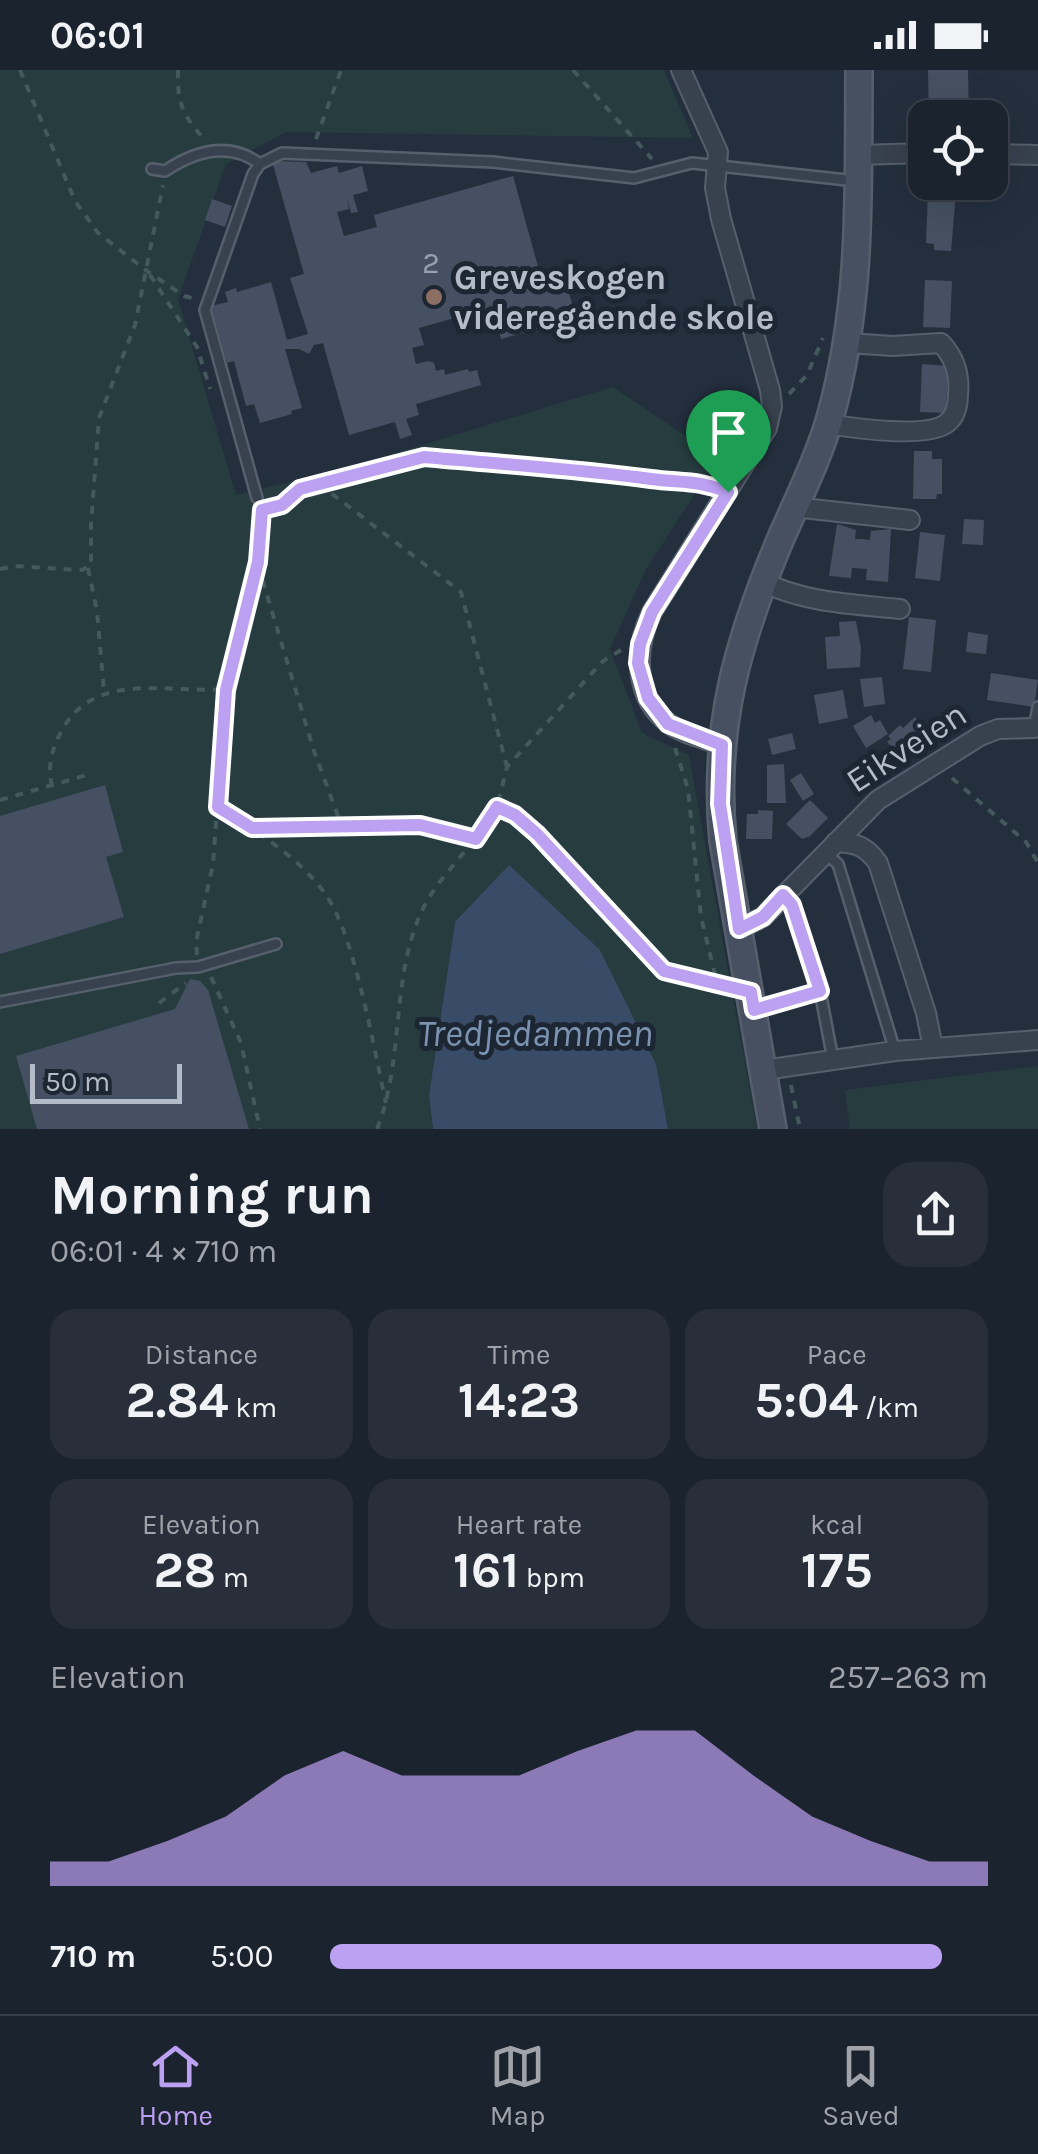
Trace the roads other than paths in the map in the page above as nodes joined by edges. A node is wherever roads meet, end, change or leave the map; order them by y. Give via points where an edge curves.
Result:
1 (681, 70) edge
2 (859, 70) edge
3 (908, 153) edge
4 (858, 154) junction
5 (1008, 154) edge
6 (1038, 155) edge
7 (260, 164) junction
8 (717, 166) junction
9 (152, 169) dead end
10 (858, 182) junction
11 (835, 340) junction
12 (828, 424) junction
13 (257, 498) road end
14 (794, 507) junction
15 (910, 520) dead end
16 (762, 582) junction
17 (900, 609) dead end
18 (1038, 707) edge
19 (1034, 728) joint
20 (722, 745) junction
21 (830, 848) junction
22 (783, 895) junction
23 (739, 929) junction
24 (276, 944) dead end
25 (0, 1002) edge
26 (1038, 1040) edge
27 (933, 1048) junction
28 (896, 1051) junction
29 (833, 1060) junction
30 (764, 1070) junction
31 (773, 1129) edge

1 - 8 street via 718,152
2 - 4 main road
3 - 4 street
4 - 10 main road
5 - 6 street
7 - 8 lane via 282,152 313,153 634,178 692,163
7 - 9 lane via 247,154 214,150 166,171
7 - 13 lane via 205,310
8 - 10 lane
8 - 20 street via 721,219 772,406 767,428 652,612 640,644 642,681 658,714 676,729
10 - 11 main road via 858,265
11 - 12 main road
11 - 12 street via 941,343 957,370 958,404 936,430
12 - 14 main road
14 - 15 street
14 - 16 main road
16 - 17 street via 815,601
16 - 20 main road via 736,660
18 - 19 lane
19 - 21 street, Eikveien via 980,736 878,800
20 - 23 main road via 720,804
21 - 22 street, Eikveien
21 - 27 street via 859,844 878,863
21 - 28 lane
22 - 23 street, Eikveien via 763,917
22 - 29 lane via 820,991
23 - 30 main road
24 - 25 lane via 198,967
26 - 27 street
27 - 28 street
28 - 29 street
29 - 30 street
30 - 31 main road

